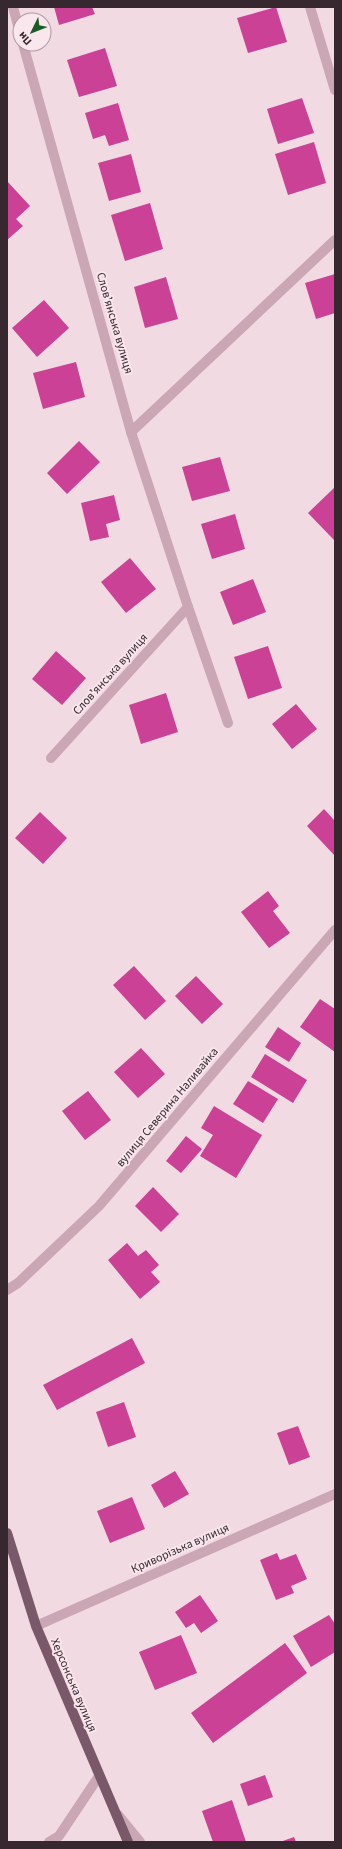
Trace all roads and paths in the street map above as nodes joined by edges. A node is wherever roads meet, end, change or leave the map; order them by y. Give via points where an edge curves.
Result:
1 (310, 7) edge
2 (25, 52) edge
3 (335, 90) edge
4 (335, 240) edge
5 (131, 432) junction
6 (188, 607) junction
7 (228, 723) dead end
8 (51, 758) dead end
9 (335, 930) edge
10 (7, 1290) edge
11 (335, 1494) edge
12 (7, 1533) edge
13 (36, 1626) junction
14 (99, 1776) junction
15 (116, 1812) junction
16 (49, 1842) edge
17 (128, 1842) edge
18 (140, 1842) edge

1 - 3 street
2 - 5 street, Словʼянська вулиця
4 - 5 street
5 - 6 street, Словʼянська вулиця
6 - 7 street, Словʼянська вулиця
6 - 8 street, Словʼянська вулиця
9 - 10 street, вулиця Северина Наливайка via 99,1206 18,1283
11 - 13 street, Криворізька вулиця
12 - 13 main road, Херсонська вулиця
13 - 14 main road, Херсонська вулиця
14 - 15 main road, Херсонська вулиця
14 - 16 street via 59,1836
15 - 17 main road, Херсонська вулиця
15 - 18 street

